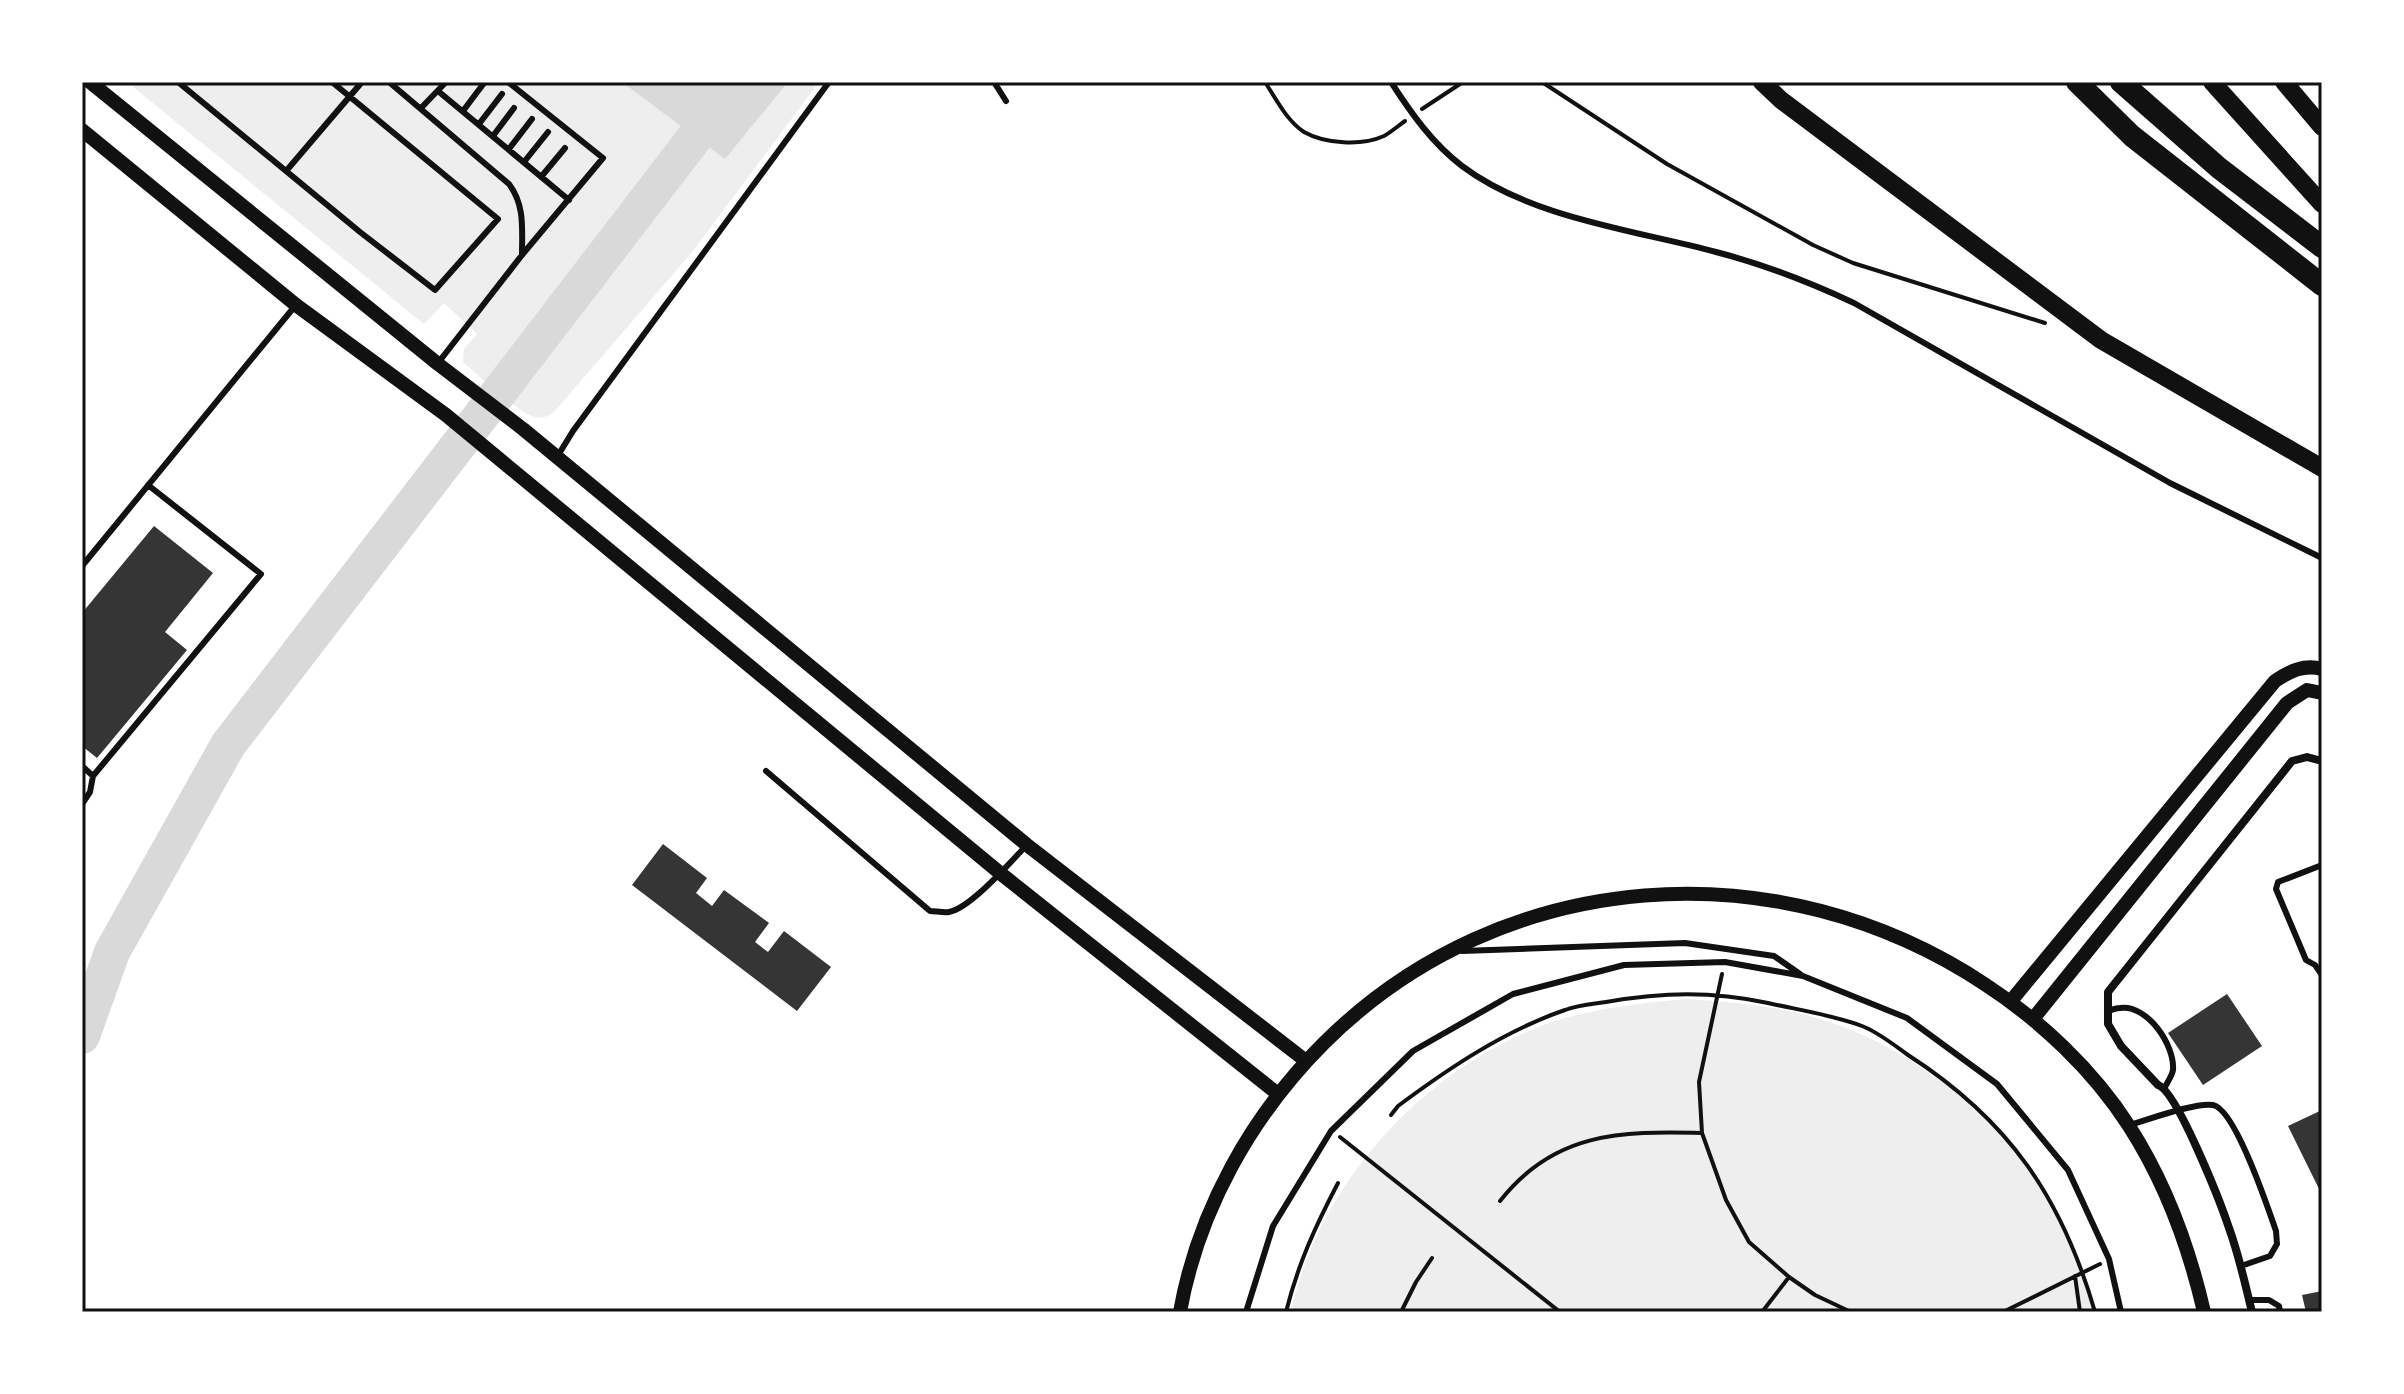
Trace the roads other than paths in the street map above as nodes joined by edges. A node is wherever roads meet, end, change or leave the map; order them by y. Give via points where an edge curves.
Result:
1 (90, 82) edge
2 (178, 82) edge
3 (332, 82) edge
4 (362, 82) edge
5 (389, 82) edge
6 (446, 82) edge
7 (508, 82) edge
8 (829, 82) edge
9 (994, 82) edge
10 (1391, 82) edge
11 (1762, 82) edge
12 (2077, 82) edge
13 (2121, 82) edge
14 (2212, 82) edge
15 (2284, 82) edge
16 (484, 83) edge
17 (438, 91) junction
18 (502, 94) dead end
19 (350, 96) junction
20 (1006, 101) dead end
21 (421, 108) junction
22 (514, 108) dead end
23 (463, 111) junction
24 (532, 119) dead end
25 (479, 124) junction
26 (2322, 127) edge
27 (82, 130) edge
28 (548, 132) dead end
29 (493, 136) junction
30 (565, 148) dead end
31 (509, 149) junction
32 (524, 162) junction
33 (287, 170) junction
34 (541, 177) junction
35 (569, 200) junction
36 (2322, 204) edge
37 (2322, 247) edge
38 (522, 255) junction
39 (2322, 285) edge
40 (296, 305) junction
41 (438, 364) junction
42 (557, 457) junction
43 (2322, 468) edge
44 (148, 485) junction
45 (2322, 558) edge
46 (82, 566) edge
47 (2306, 666) junction
48 (2322, 669) edge
49 (2314, 692) edge
50 (2322, 761) edge
51 (82, 766) edge
52 (766, 771) dead end
53 (93, 776) junction
54 (82, 804) edge
55 (1027, 845) junction
56 (2322, 865) edge
57 (1000, 873) junction
58 (1450, 951) junction
59 (2315, 963) edge
60 (2322, 975) edge
61 (1803, 976) junction
62 (2011, 1001) junction
63 (2107, 1012) junction
64 (2033, 1019) junction
65 (1306, 1061) junction
66 (2165, 1087) junction
67 (1278, 1094) junction
68 (2180, 1111) junction
69 (2128, 1125) junction
70 (2241, 1266) junction
71 (2249, 1300) junction
72 (1180, 1312) edge
73 (1246, 1312) edge
74 (2121, 1312) edge
75 (2204, 1312) edge
76 (2252, 1312) edge
77 (2280, 1312) edge

1 - 41 street
2 - 33 lane
3 - 19 lane
4 - 19 lane
5 - 21 lane
6 - 17 lane
7 - 35 lane via 603,158
8 - 42 lane
9 - 20 lane
10 - 45 lane via 1431,137 1490,185 1579,218 1718,252 1818,286 2170,483
11 - 43 main road via 2101,340
12 - 39 highway via 2132,136
13 - 37 highway via 2219,168
14 - 36 main road
15 - 26 main road
16 - 23 lane
17 - 21 lane
17 - 23 lane
18 - 25 lane
19 - 33 lane
19 - 33 lane via 498,219 435,290
21 - 38 lane via 518,197
22 - 29 lane
23 - 25 lane
24 - 31 lane
25 - 29 lane
27 - 40 street
28 - 32 lane
29 - 31 lane
30 - 34 lane
31 - 32 lane
32 - 34 lane
34 - 35 lane
35 - 38 lane
38 - 41 lane
40 - 44 lane
40 - 57 street via 446,415
41 - 42 street
42 - 55 street
44 - 46 lane
44 - 53 lane via 261,574
47 - 48 street
47 - 49 street
47 - 62 street via 2275,681
49 - 64 street via 2287,703
50 - 63 street via 2292,761 2108,992
51 - 53 lane
52 - 57 lane via 930,911 949,912 965,904
53 - 54 lane
55 - 57 lane
55 - 65 street
56 - 59 lane via 2276,885 2286,917
57 - 67 street
58 - 61 lane via 1685,943 1774,956
58 - 62 street via 1518,922 1590,902 1664,893 1738,895 1811,907 1882,928 1949,960
58 - 65 street via 1373,1000
59 - 60 lane
61 - 73 lane via 1725,962 1624,965 1513,994 1413,1051 1331,1131 1273,1226
61 - 74 lane via 1907,1018 1997,1084 2068,1170 2109,1259
62 - 64 street
63 - 66 street via 2121,1046
63 - 66 lane via 2122,1007 2142,1014 2156,1027 2172,1058 2173,1073
64 - 69 street via 2070,1054
65 - 67 street
66 - 68 street
67 - 72 street via 1238,1153 1207,1217
68 - 69 lane
68 - 70 street
68 - 70 lane via 2213,1105 2224,1111 2245,1148 2277,1244 2270,1256
69 - 75 street via 2178,1223
70 - 71 street
71 - 76 street
71 - 77 lane via 2269,1300

